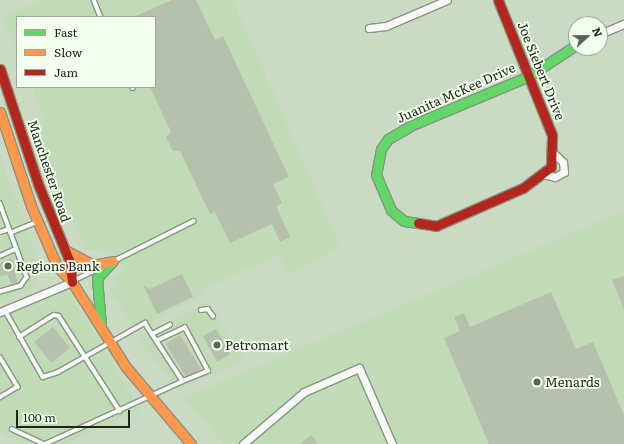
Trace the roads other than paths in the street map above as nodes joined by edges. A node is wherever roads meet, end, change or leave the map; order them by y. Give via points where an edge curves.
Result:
1 (94, 0) edge
2 (447, 0) edge
3 (498, 0) edge
4 (101, 16) edge
5 (624, 24) edge
6 (369, 28) dead end
7 (608, 31) edge
8 (568, 50) edge
9 (0, 69) edge
10 (529, 76) junction
11 (1, 115) edge
12 (554, 154) junction
13 (551, 166) joint
14 (543, 174) junction
15 (0, 203) edge
16 (194, 221) dead end
17 (37, 222) junction
18 (9, 231) junction
19 (0, 232) edge
20 (64, 248) junction
21 (16, 249) junction
22 (0, 256) edge
23 (113, 261) junction
24 (72, 282) junction
25 (0, 292) edge
26 (200, 310) dead end
27 (2, 311) edge
28 (213, 316) dead end
29 (170, 325) dead end
30 (102, 332) junction
31 (152, 334) junction
32 (19, 337) junction
33 (157, 340) junction
34 (110, 345) junction
35 (0, 357) edge
36 (85, 358) junction
37 (182, 381) junction
38 (148, 395) junction
39 (0, 398) edge
40 (120, 411) junction
41 (12, 429) dead end
42 (44, 444) edge
43 (191, 444) edge
44 (243, 444) edge
45 (392, 444) edge

1 - 4 lane
2 - 6 street via 386,26
3 - 10 main road, Joe Siebert Drive
5 - 7 street
8 - 10 main road, Juanita McKee Drive
9 - 20 main road, Manchester Road via 38,184
10 - 12 main road, Joe Siebert Drive via 552,135
10 - 14 main road, Juanita McKee Drive via 398,132 382,148 376,175 391,210 404,221 427,227 524,188
11 - 17 main road, Manchester Road
12 - 13 main road, Joe Siebert Drive
12 - 14 street, Joe Siebert Drive via 563,162 564,172 555,176
13 - 14 main road, Juanita McKee Drive
15 - 18 lane
16 - 23 lane
17 - 18 lane
17 - 24 main road, Manchester Road via 57,266
18 - 19 lane
18 - 21 lane
20 - 23 main road via 93,265
20 - 24 main road, Manchester Road
21 - 22 lane
21 - 25 lane via 27,272 26,283
23 - 24 lane
23 - 30 main road via 97,278
24 - 27 street
24 - 30 main road, Manchester Road
26 - 28 lane via 208,309
27 - 32 lane
29 - 31 lane
30 - 34 main road, Manchester Road
31 - 33 lane
31 - 34 lane via 145,323
32 - 36 lane via 43,377
32 - 36 lane via 54,315 59,316
33 - 37 lane
33 - 37 lane via 185,328 208,371
34 - 36 lane
34 - 38 main road, Manchester Road
35 - 39 lane via 18,387
36 - 40 lane
37 - 38 lane
38 - 40 lane
38 - 43 main road, Manchester Road
40 - 42 lane
41 - 42 lane
44 - 45 street via 304,392 359,368

